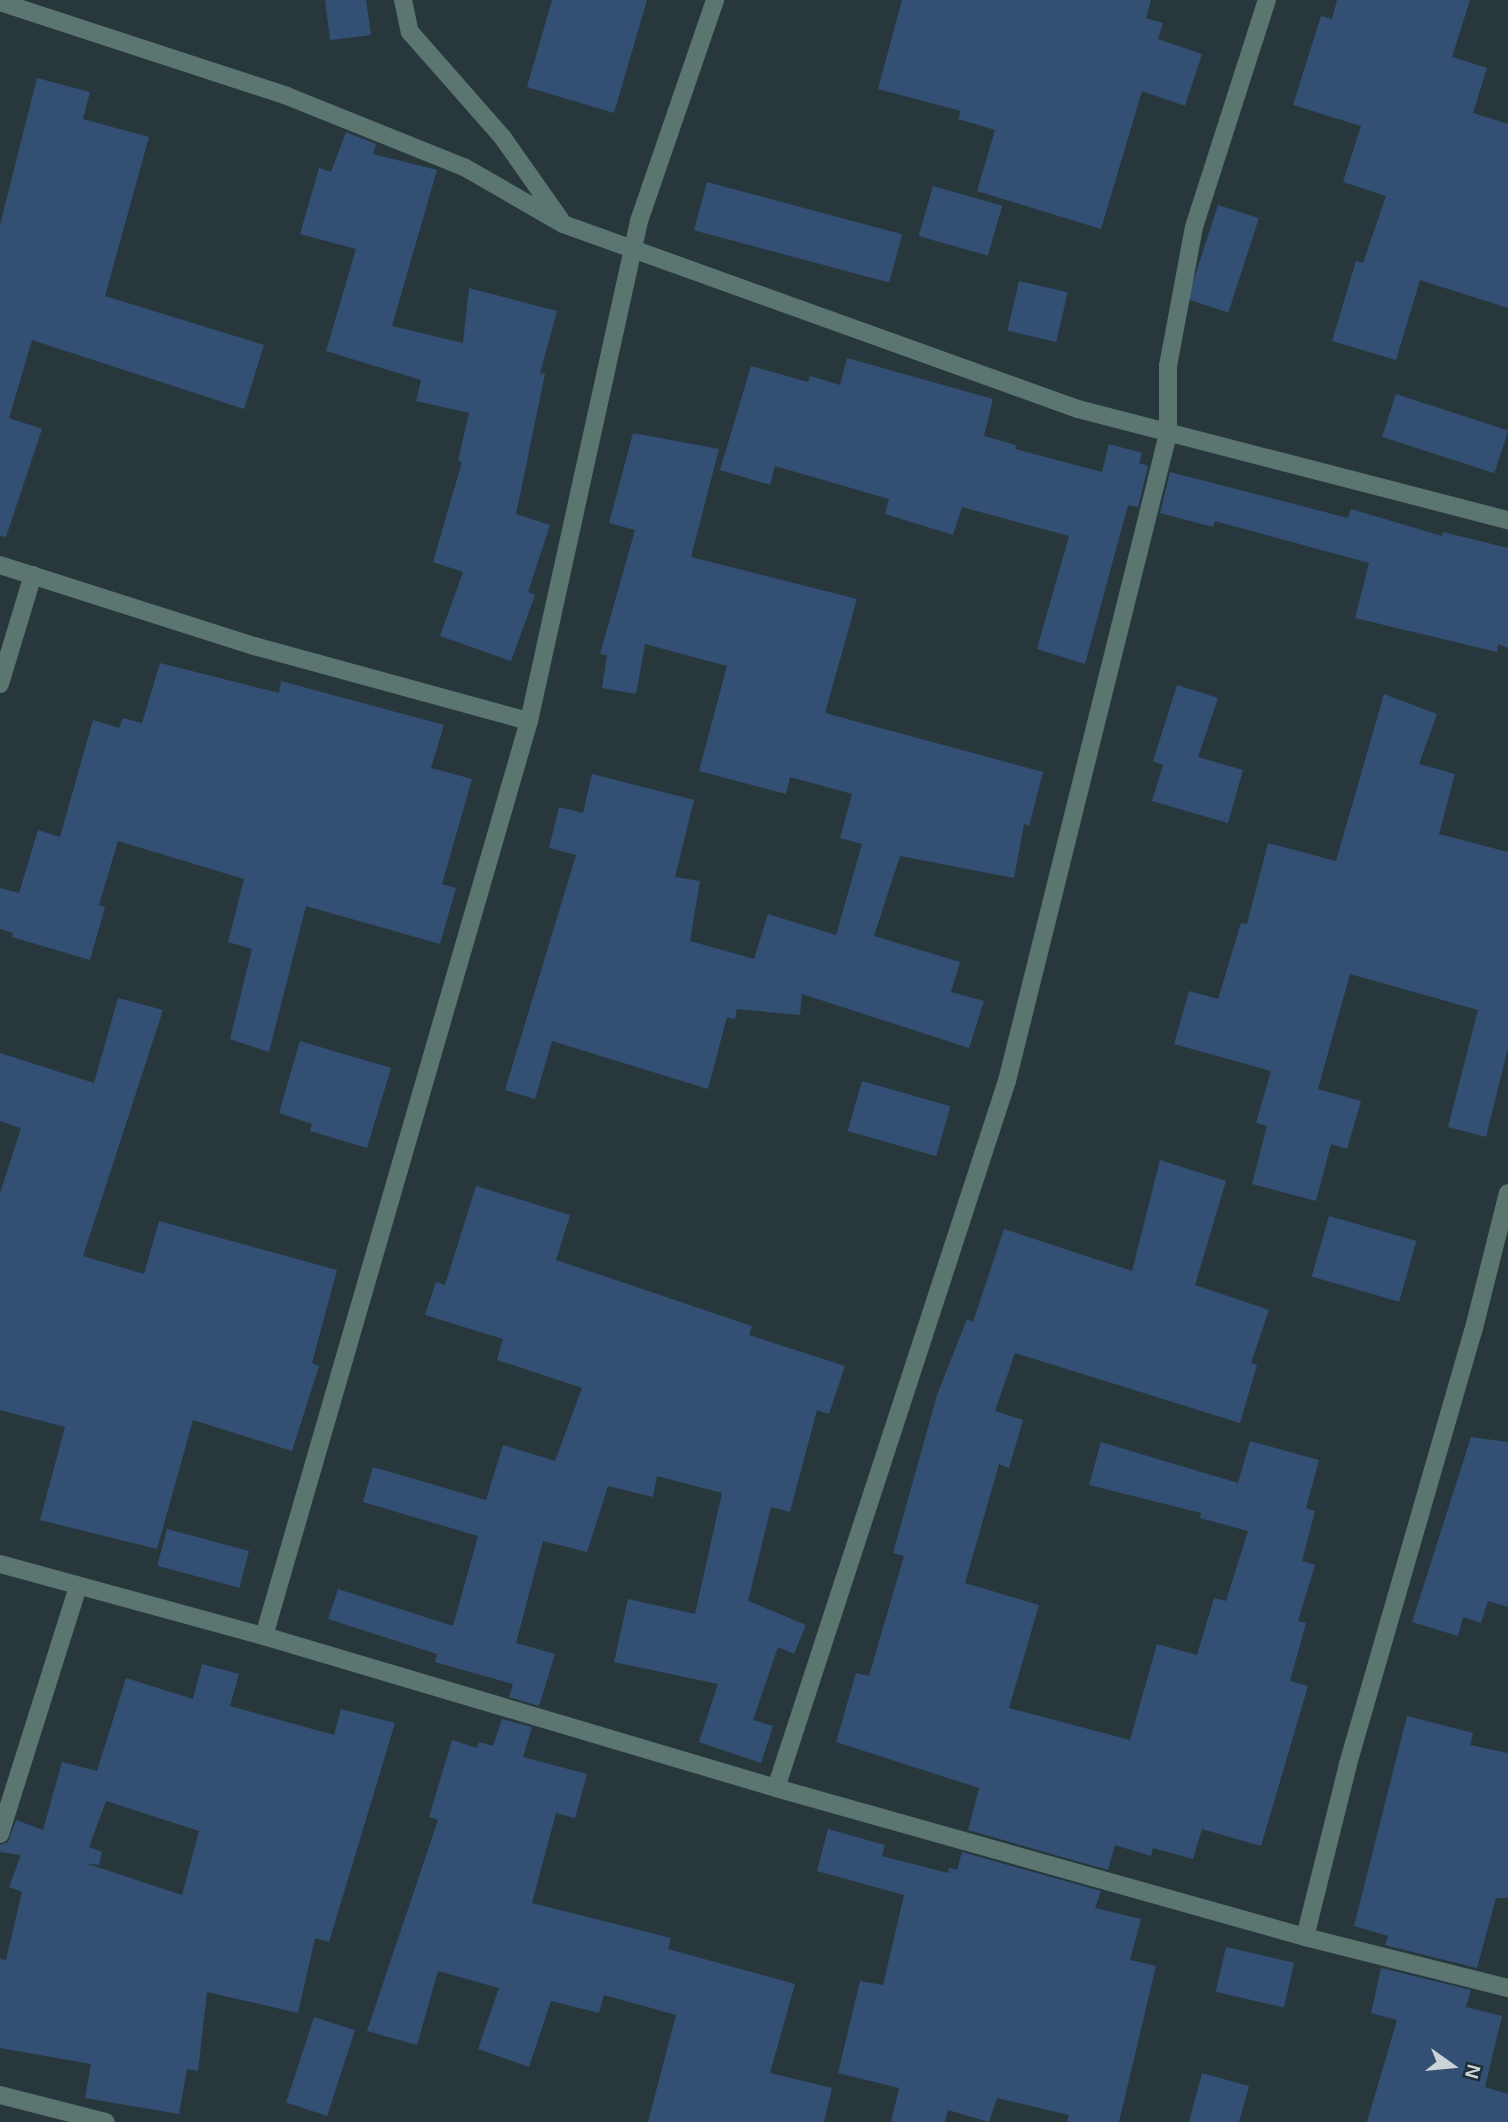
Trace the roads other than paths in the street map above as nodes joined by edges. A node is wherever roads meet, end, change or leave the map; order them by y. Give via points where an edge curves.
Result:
1 (403, 0) edge
2 (715, 0) edge
3 (1267, 0) edge
4 (0, 2) edge
5 (563, 224) junction
6 (632, 251) junction
7 (1168, 434) junction
8 (1508, 520) edge
9 (0, 565) edge
10 (33, 575) junction
11 (0, 684) edge
12 (529, 721) junction
13 (1508, 1193) edge
14 (0, 1564) edge
15 (78, 1587) junction
16 (264, 1636) junction
17 (776, 1788) junction
18 (0, 1834) edge
19 (1305, 1937) junction
20 (1508, 1988) edge
21 (0, 2095) edge
22 (106, 2122) edge

1 - 5 street via 410,32 503,138
2 - 6 street
3 - 7 street via 1194,227 1168,366
4 - 5 street via 287,96 464,167
5 - 6 street
6 - 7 street via 1078,409
6 - 12 street
7 - 8 street
7 - 17 street via 1007,1081
9 - 10 street
10 - 11 street
10 - 12 street via 254,646
12 - 16 street
13 - 19 street via 1473,1332 1348,1764
14 - 15 street
15 - 16 street
15 - 18 street
16 - 17 street
17 - 19 street
19 - 20 street
21 - 22 street

